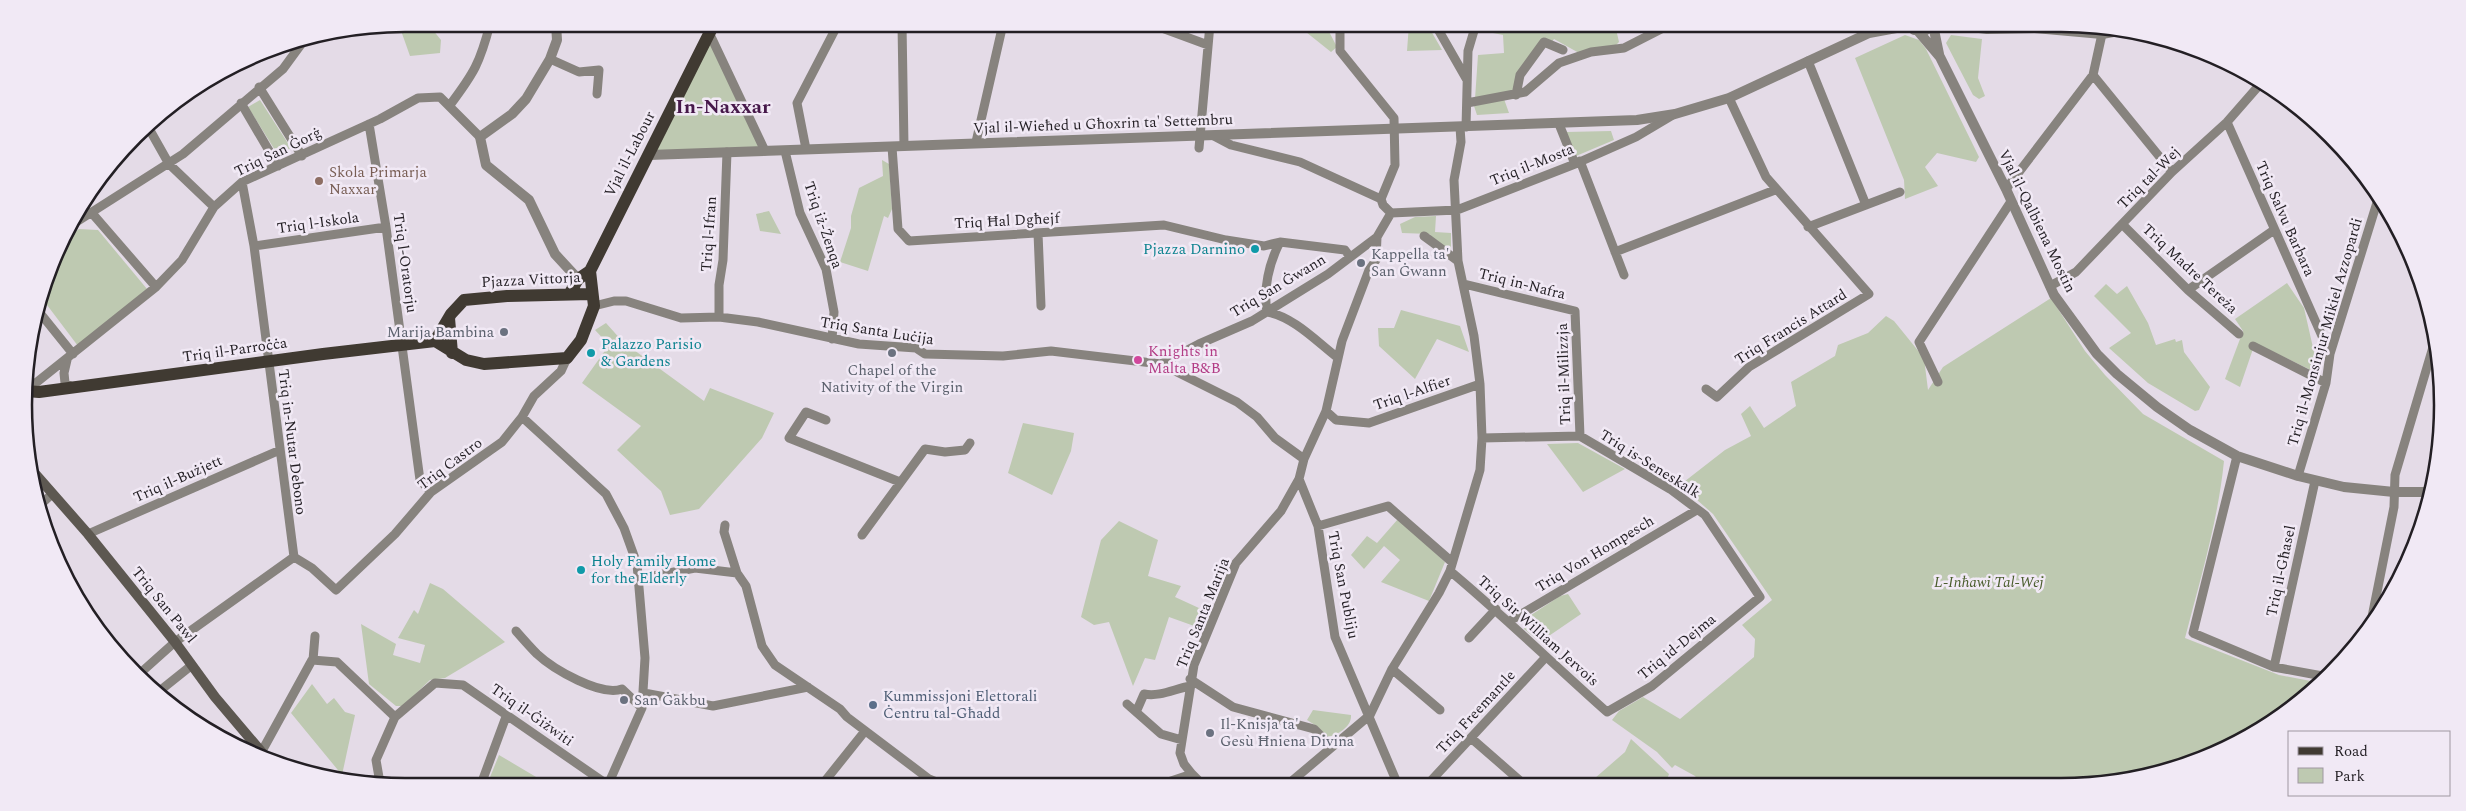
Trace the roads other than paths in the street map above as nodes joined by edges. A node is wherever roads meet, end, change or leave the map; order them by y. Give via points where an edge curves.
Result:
1 (488, 32) edge
2 (556, 32) edge
3 (708, 32) edge
4 (712, 32) edge
5 (834, 32) edge
6 (902, 32) edge
7 (1001, 32) edge
8 (1173, 32) edge
9 (1209, 32) edge
10 (1341, 32) edge
11 (1440, 32) edge
12 (1472, 32) edge
13 (1655, 32) edge
14 (1873, 32) edge
15 (1920, 32) edge
16 (1935, 32) edge
17 (1868, 33) joint
18 (2102, 35) edge
19 (1208, 45) junction
20 (298, 48) edge
21 (1563, 50) dead end
22 (1940, 57) junction
23 (550, 59) junction
24 (1808, 61) junction
25 (2093, 75) junction
26 (1467, 80) junction
27 (259, 87) junction
28 (2257, 88) edge
29 (597, 94) dead end
30 (1516, 95) junction
31 (1729, 98) junction
32 (241, 103) junction
33 (1467, 103) junction
34 (450, 105) junction
35 (1675, 114) junction
36 (2227, 122) junction
37 (369, 124) junction
38 (1559, 124) junction
39 (1463, 127) junction
40 (1395, 130) junction
41 (152, 133) edge
42 (1214, 136) junction
43 (480, 137) junction
44 (1200, 137) junction
45 (976, 142) junction
46 (904, 146) junction
47 (892, 147) junction
48 (1198, 148) dead end
49 (806, 149) junction
50 (765, 151) junction
51 (785, 151) junction
52 (727, 152) junction
53 (649, 155) junction
54 (302, 156) junction
55 (1578, 162) junction
56 (169, 164) junction
57 (278, 166) junction
58 (2172, 172) junction
59 (242, 182) junction
60 (2006, 189) junction
61 (1775, 190) junction
62 (1900, 192) dead end
63 (1381, 199) junction
64 (2010, 203) junction
65 (1866, 205) junction
66 (2376, 206) edge
67 (214, 207) junction
68 (1457, 210) junction
69 (91, 212) junction
70 (1391, 213) junction
71 (83, 217) edge
72 (2122, 224) junction
73 (386, 227) junction
74 (1808, 227) junction
75 (2274, 230) junction
76 (1038, 233) junction
77 (1424, 236) dead end
78 (1377, 237) junction
79 (1280, 242) junction
80 (254, 246) junction
81 (1615, 252) junction
82 (1350, 257) junction
83 (1458, 261) junction
84 (590, 271) junction
85 (1624, 275) dead end
86 (578, 279) junction
87 (1464, 284) junction
88 (156, 286) junction
89 (2050, 286) junction
90 (2188, 290) junction
91 (570, 294) junction
92 (593, 300) junction
93 (1041, 306) dead end
94 (1575, 311) joint
95 (1267, 312) junction
96 (43, 318) edge
97 (449, 318) junction
98 (719, 318) junction
99 (2239, 334) dead end
100 (832, 339) junction
101 (435, 341) junction
102 (403, 345) junction
103 (2253, 346) dead end
104 (452, 353) junction
105 (2330, 354) junction
106 (70, 357) junction
107 (567, 358) junction
108 (1338, 358) junction
109 (268, 362) junction
110 (2431, 363) edge
111 (1161, 364) junction
112 (64, 373) junction
113 (1938, 382) dead end
114 (2326, 383) junction
115 (1480, 384) junction
116 (74, 388) junction
117 (1706, 389) dead end
118 (33, 390) edge
119 (56, 390) junction
120 (33, 393) edge
121 (1326, 411) junction
122 (522, 417) junction
123 (826, 420) dead end
124 (1580, 436) junction
125 (1482, 438) junction
126 (970, 443) dead end
127 (280, 450) junction
128 (2236, 456) junction
129 (1304, 459) junction
130 (2298, 476) junction
131 (1299, 479) junction
132 (40, 480) edge
133 (2315, 481) junction
134 (900, 482) junction
135 (431, 492) junction
136 (2394, 492) junction
137 (2423, 492) edge
138 (52, 494) junction
139 (45, 501) edge
140 (1697, 510) junction
141 (725, 525) dead end
142 (1318, 526) junction
143 (88, 534) junction
144 (862, 535) dead end
145 (294, 557) junction
146 (1452, 562) junction
147 (1450, 571) junction
148 (737, 572) junction
149 (638, 579) junction
150 (1760, 597) joint
151 (1496, 609) junction
152 (2374, 609) edge
153 (1508, 622) junction
154 (516, 632) dead end
155 (315, 636) dead end
156 (1469, 638) dead end
157 (175, 642) junction
158 (1545, 658) junction
159 (313, 660) junction
160 (192, 665) junction
161 (2274, 667) junction
162 (1392, 669) junction
163 (143, 670) edge
164 (2318, 675) edge
165 (1190, 683) junction
166 (808, 687) junction
167 (163, 688) edge
168 (644, 693) junction
169 (1127, 704) dead end
170 (642, 708) junction
171 (1137, 710) junction
172 (1440, 710) dead end
173 (1607, 712) joint
174 (507, 714) junction
175 (1370, 715) junction
176 (396, 717) junction
177 (866, 731) junction
178 (1471, 738) junction
179 (1182, 740) junction
180 (1332, 747) junction
181 (260, 749) edge
182 (263, 750) edge
183 (1192, 774) junction
184 (380, 778) edge
185 (483, 778) edge
186 (597, 778) edge
187 (611, 778) edge
188 (828, 778) edge
189 (927, 778) edge
190 (1180, 778) edge
191 (1196, 778) edge
192 (1295, 778) edge
193 (1395, 778) edge
194 (1434, 778) edge
195 (1517, 778) edge

1 - 34 street via 482,58
2 - 23 street
3 - 53 main road, Vjal il-Labour
4 - 50 street
5 - 49 street via 797,104
6 - 46 street
7 - 45 street
8 - 19 street
9 - 19 street
10 - 40 street via 1340,51 1394,118
11 - 26 street
12 - 26 street
13 - 30 street via 1624,48 1591,52 1559,63 1525,92
14 - 17 street, Vjal il-Wieħed u Għoxrin ta' Settembru
15 - 22 street, Vjal il-Qalbiena Mostin
16 - 22 street, Vjal il-Qalbiena Mostin
17 - 24 street, Vjal il-Wieħed u Għoxrin ta' Settembru
18 - 25 street
19 - 44 street
20 - 27 street via 283,69
21 - 30 street via 1544,42 1520,75
22 - 60 street, Vjal il-Qalbiena Mostin
23 - 29 street via 579,72 599,70
23 - 43 street via 526,99 512,114
24 - 31 street, Vjal il-Wieħed u Għoxrin ta' Settembru
24 - 65 street
25 - 58 street
25 - 60 street
26 - 33 street
27 - 32 street
27 - 54 street
28 - 36 street, Triq tal-Wej
30 - 33 street
31 - 35 street, Vjal il-Wieħed u Għoxrin ta' Settembru
31 - 61 street
32 - 56 street
32 - 57 street
33 - 39 street
34 - 37 street, Triq San Ġorġ via 440,97 418,98
34 - 43 street, Triq San Ġorġ
35 - 38 street, Vjal il-Wieħed u Għoxrin ta' Settembru via 1637,120
35 - 55 street, Triq il-Mosta via 1636,137
36 - 58 street, Triq tal-Wej
36 - 75 street, Triq Salvu Barbara
37 - 54 street, Triq San Ġorġ
37 - 73 street, Triq l-Oratorju
38 - 39 street, Vjal il-Wieħed u Għoxrin ta' Settembru
38 - 55 street
39 - 40 street, Vjal il-Wieħed u Għoxrin ta' Settembru
39 - 68 street via 1454,180
40 - 42 street, Vjal il-Wieħed u Għoxrin ta' Settembru
40 - 63 street via 1395,165
41 - 56 street
42 - 44 street, Vjal il-Wieħed u Għoxrin ta' Settembru
42 - 63 street via 1231,145 1300,162
43 - 86 street via 486,165 529,200 555,254
44 - 45 street, Vjal il-Wieħed u Għoxrin ta' Settembru
44 - 48 street
45 - 46 street, Vjal il-Wieħed u Għoxrin ta' Settembru
46 - 47 street, Vjal il-Wieħed u Għoxrin ta' Settembru
47 - 49 street, Vjal il-Wieħed u Għoxrin ta' Settembru
47 - 76 street, Triq Ħal Dgħejf via 898,229 909,241
49 - 51 street, Vjal il-Wieħed u Għoxrin ta' Settembru
50 - 51 street, Vjal il-Wieħed u Għoxrin ta' Settembru
50 - 52 street, Vjal il-Wieħed u Għoxrin ta' Settembru
51 - 100 street, Triq iż-Żenqa via 800,213 826,269 834,312
52 - 53 street, Vjal il-Wieħed u Għoxrin ta' Settembru
52 - 98 street, Triq l-Ifran via 724,260 718,285
53 - 84 main road, Vjal il-Labour
54 - 57 street, Triq San Ġorġ
55 - 68 street, Triq il-Mosta
55 - 81 street
56 - 67 street
56 - 69 street
57 - 59 street, Triq San Ġorġ
58 - 72 street, Triq tal-Wej
59 - 67 street, Triq San Ġorġ
59 - 80 street, Triq in-Nutar Debono
60 - 64 street, Vjal il-Qalbiena Mostin
61 - 74 street
61 - 81 street
62 - 65 street
63 - 70 street
64 - 89 street, Vjal il-Qalbiena Mostin
64 - 113 street via 1919,342
65 - 74 street
66 - 105 street, Triq il-Monsinjur Mikiel Azzopardi
67 - 88 street, Triq San Ġorġ via 182,260
68 - 70 street, Triq il-Mosta
68 - 83 street
69 - 71 street
69 - 88 street
70 - 78 street
72 - 89 street, Triq tal-Wej via 2076,272
72 - 90 street, Triq Madre Tereża
73 - 80 street, Triq l-Iskola
73 - 102 street, Triq l-Oratorju
74 - 117 street, Triq Francis Attard via 1869,294 1748,367 1717,396
75 - 90 street
75 - 105 street, Triq Salvu Barbara
76 - 79 street, Triq Ħal Dgħejf via 1164,225 1264,246
76 - 93 street
77 - 83 street
78 - 82 street, Triq San Ġwann
78 - 108 street via 1376,260 1369,270
79 - 82 street via 1345,250
79 - 95 street via 1266,284
80 - 109 street, Triq in-Nutar Debono
81 - 85 street
82 - 95 street, Triq San Ġwann
83 - 87 street
84 - 86 main road, Vjal il-Labour
84 - 92 main road
86 - 91 main road, Vjal il-Labour
87 - 94 street, Triq in-Nafra
87 - 115 street
88 - 106 street, Triq San Ġorġ
89 - 128 street, Vjal il-Qalbiena Mostin via 2097,354 2117,374 2157,407
90 - 99 street, Triq Madre Tereża
91 - 92 main road, Pjazza Vittorja
91 - 97 main road, Pjazza Vittorja via 464,300
92 - 98 street, Triq Santa Luċija via 626,301 681,318
92 - 107 main road via 581,340
94 - 124 street, Triq il-Milizzja
95 - 108 street via 1275,313 1300,328
95 - 111 street, Triq San Ġwann
96 - 106 street
97 - 101 main road, Pjazza Vittorja
97 - 104 main road
98 - 100 street, Triq Santa Luċija via 758,322
100 - 111 street, Triq Santa Luċija via 916,348 925,354 1003,356 1051,351
101 - 102 main road, Triq il-Parroċċa
101 - 104 main road
102 - 109 main road, Triq il-Parroċċa
102 - 135 street, Triq l-Oratorju via 420,480
103 - 114 street
104 - 107 main road via 484,364
105 - 114 street, Triq il-Monsinjur Mikiel Azzopardi
106 - 112 street
106 - 118 street, Triq San Ġorġ
107 - 122 street, Triq Castro via 561,371 534,396
108 - 121 street
109 - 116 main road, Triq il-Parroċċa
109 - 127 street, Triq in-Nutar Debono
110 - 136 street via 2395,475
111 - 129 street via 1237,402 1275,438
112 - 116 street via 66,382
112 - 119 street
114 - 130 street, Triq il-Monsinjur Mikiel Azzopardi
115 - 121 street, Triq l-Alfier via 1369,423 1336,420
115 - 125 street
116 - 119 main road, Triq il-Parroċċa
119 - 120 main road, Triq il-Parroċċa
121 - 129 street
122 - 135 street, Triq Castro via 502,442
122 - 149 street via 606,494 627,526
123 - 134 street via 806,412 789,438
124 - 125 street, Triq is-Seneskalk
124 - 140 street, Triq is-Seneskalk
125 - 146 street via 1480,470
126 - 134 street via 965,450 945,452 925,448
127 - 143 street, Triq il-Bużjett
127 - 145 street, Triq in-Nutar Debono
128 - 130 street, Vjal il-Qalbiena Mostin
128 - 161 street via 2193,633
129 - 131 street
130 - 133 street, Vjal il-Qalbiena Mostin
131 - 142 street, Triq San Publiju
131 - 165 street, Triq Santa Marija via 1282,511 1236,563 1194,665
132 - 138 main road, Triq San Pawl
133 - 136 street, Vjal il-Qalbiena Mostin
133 - 161 street, Triq il-Għasel
134 - 144 street
135 - 145 street, Triq Castro via 336,590
136 - 137 street, Vjal il-Qalbiena Mostin
136 - 152 street via 2394,507
138 - 139 street
138 - 143 main road, Triq San Pawl
140 - 150 street, Triq is-Seneskalk via 1705,515
140 - 153 street, Triq Von Hompesch
141 - 148 street via 724,532
142 - 146 street via 1388,506
142 - 175 street, Triq San Publiju via 1336,637
143 - 157 main road, Triq San Pawl
145 - 157 street
146 - 147 street
147 - 151 street, Triq Sir William Jervois
147 - 162 street
148 - 149 street via 694,568
148 - 166 street via 746,586 762,646 775,665
149 - 168 street via 645,658
150 - 173 street, Triq id-Dejma via 1652,686
151 - 153 street, Triq Sir William Jervois
151 - 156 street
153 - 158 street, Triq Sir William Jervois
154 - 170 street via 538,656 583,684 615,692 622,689
155 - 159 street
157 - 160 main road, Triq San Pawl
157 - 163 street
158 - 173 street, Triq Sir William Jervois
158 - 178 street, Triq Freemantle
159 - 176 street via 337,662
159 - 182 street
160 - 167 street
160 - 181 main road, Triq San Pawl
161 - 164 street
162 - 172 street
162 - 175 street
165 - 171 street via 1156,697 1144,694
165 - 179 street, Triq Santa Marija
165 - 180 street via 1233,707 1314,729
166 - 168 street via 713,706
166 - 177 street
168 - 170 street
169 - 171 street
170 - 187 street
171 - 179 street via 1161,734
174 - 176 street, Triq il-Ġiżwiti via 463,685 435,683
174 - 185 street
174 - 186 street, Triq il-Ġiżwiti
175 - 180 street
175 - 193 street, Triq San Publiju
176 - 184 street via 376,760
177 - 188 street
177 - 189 street
178 - 194 street, Triq Freemantle
178 - 195 street
179 - 183 street, Triq Santa Marija via 1180,753
180 - 192 street
183 - 190 street
183 - 191 street, Triq Santa Marija

